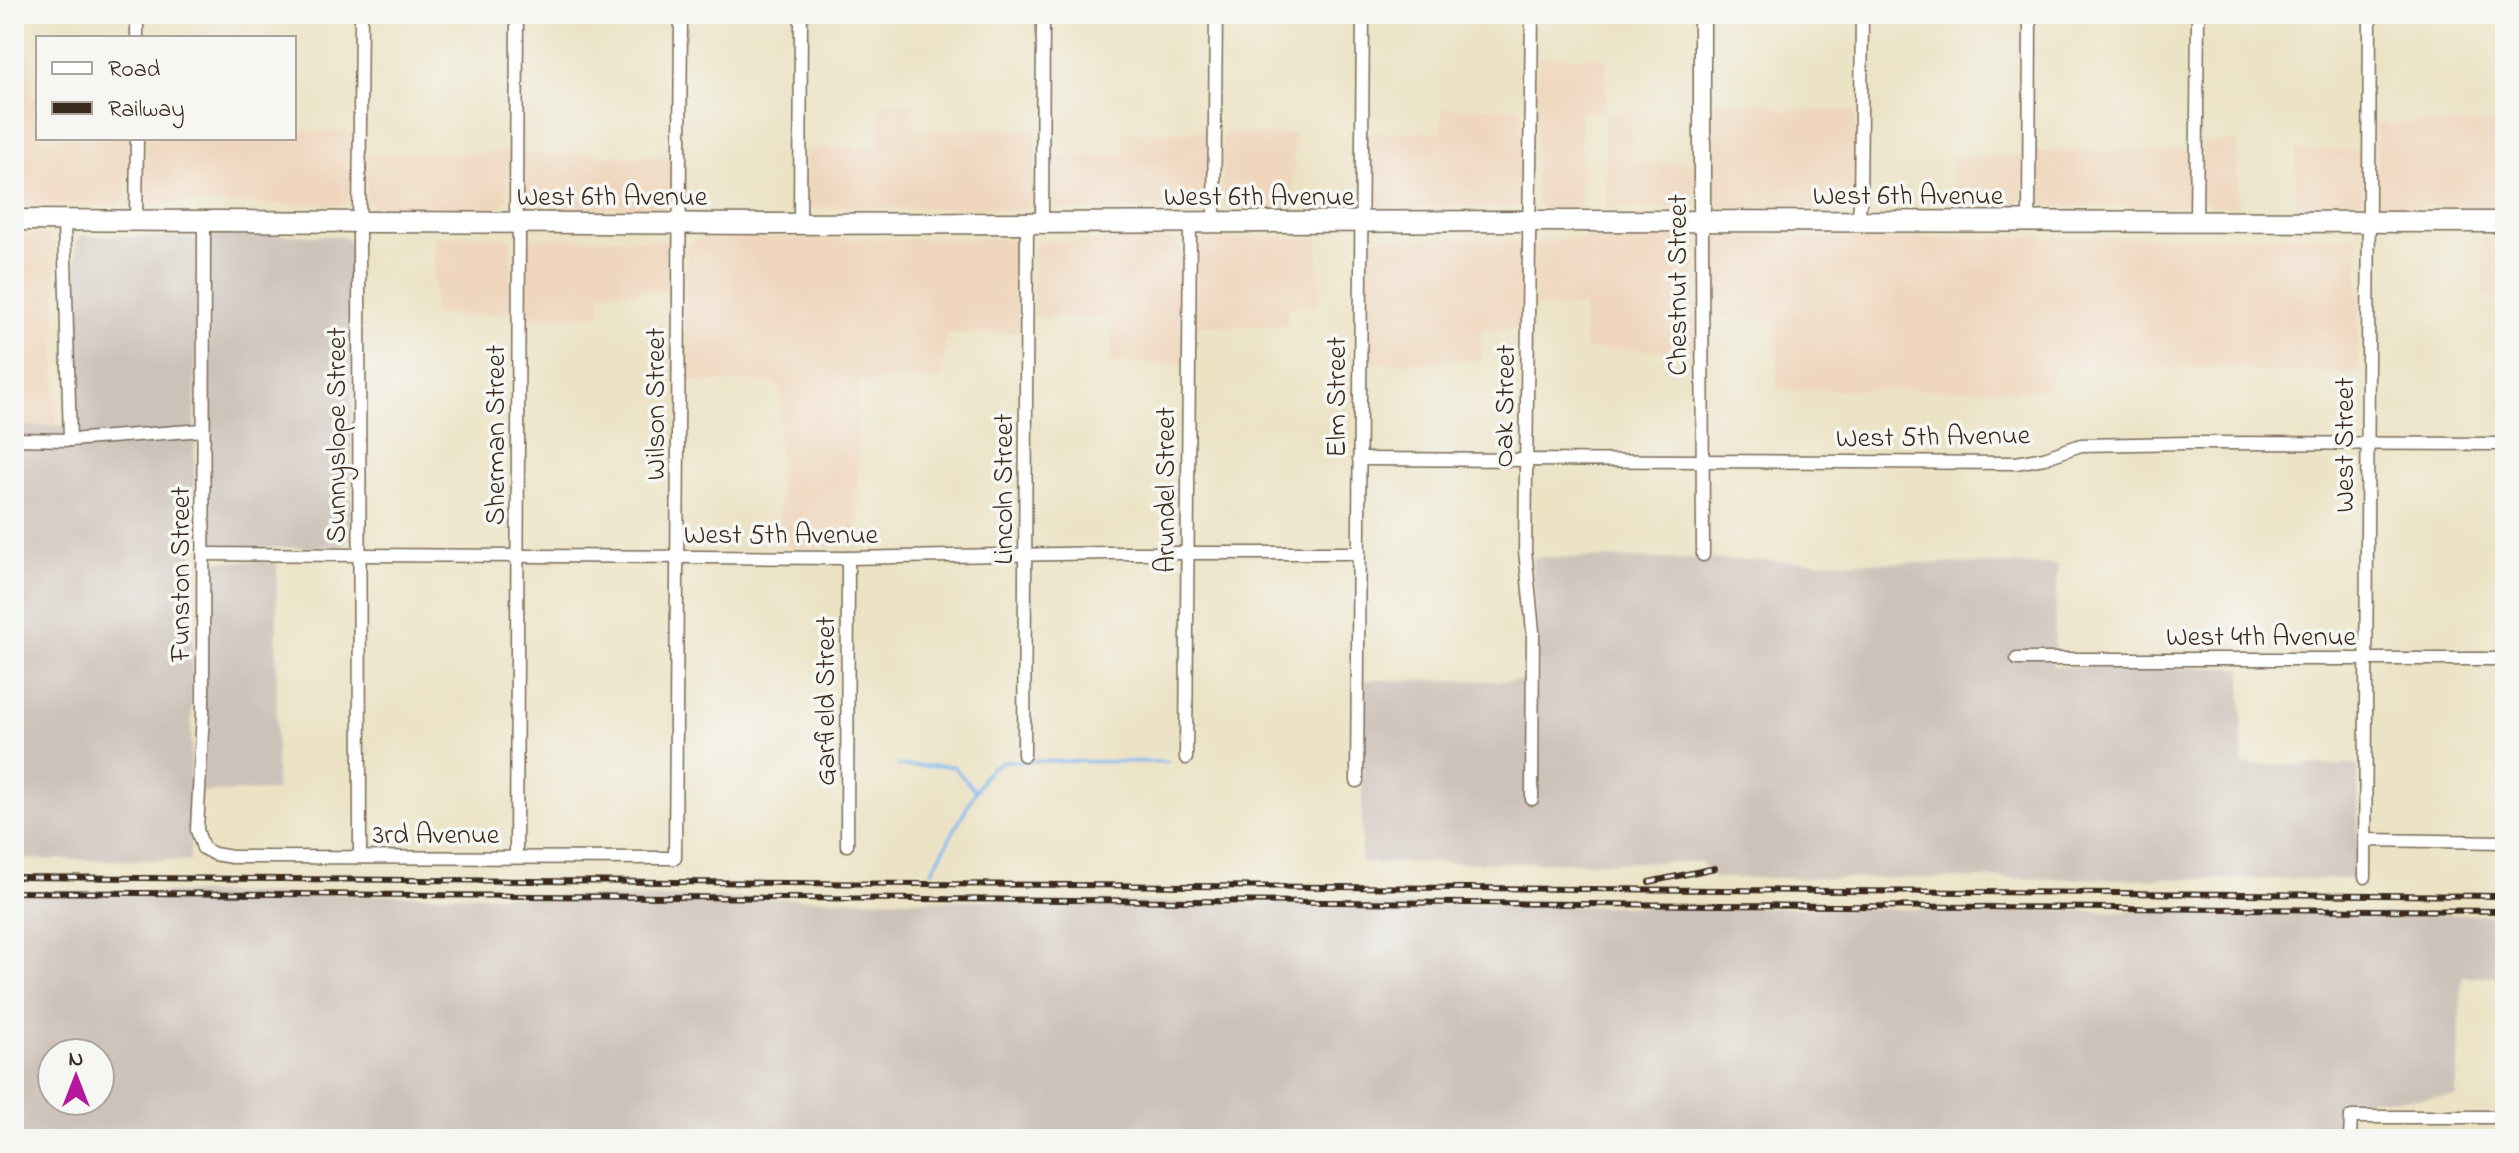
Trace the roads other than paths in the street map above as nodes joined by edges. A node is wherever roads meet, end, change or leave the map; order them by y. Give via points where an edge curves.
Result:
1 (137, 14) edge
2 (361, 14) edge
3 (517, 14) edge
4 (681, 14) edge
5 (801, 14) edge
6 (1043, 14) edge
7 (1216, 14) edge
8 (1363, 14) edge
9 (1532, 14) edge
10 (1702, 14) edge
11 (1862, 14) edge
12 (2030, 14) edge
13 (2198, 14) edge
14 (2370, 14) edge
15 (137, 36) edge
16 (137, 140) edge
17 (14, 220) edge
18 (64, 221) junction
19 (136, 221) junction
20 (204, 221) junction
21 (1529, 221) junction
22 (2367, 221) junction
23 (1360, 222) junction
24 (1702, 222) junction
25 (1858, 222) junction
26 (2029, 222) junction
27 (2196, 222) junction
28 (2505, 222) edge
29 (359, 223) junction
30 (517, 223) junction
31 (680, 223) junction
32 (1035, 223) junction
33 (1190, 223) junction
34 (1214, 223) junction
35 (800, 224) junction
36 (203, 430) junction
37 (14, 439) edge
38 (70, 440) junction
39 (2367, 444) junction
40 (2505, 444) edge
41 (1359, 459) junction
42 (1526, 460) junction
43 (1703, 460) junction
44 (1188, 553) junction
45 (1359, 553) junction
46 (204, 554) junction
47 (358, 554) junction
48 (1026, 555) junction
49 (1703, 555) dead end
50 (517, 556) junction
51 (677, 557) junction
52 (848, 558) junction
53 (2017, 659) dead end
54 (2366, 659) junction
55 (2505, 659) edge
56 (1024, 755) dead end
57 (1186, 758) dead end
58 (1357, 781) dead end
59 (1532, 799) dead end
60 (2365, 840) junction
61 (2505, 842) edge
62 (847, 845) dead end
63 (278, 857) joint
64 (360, 857) junction
65 (516, 857) junction
66 (595, 857) joint
67 (2365, 877) dead end
68 (2505, 1117) edge
69 (2350, 1139) edge

1 - 15 street
2 - 29 street, Sunnyslope Street
3 - 30 street, Sherman Street
4 - 31 street, Wilson Street
5 - 35 street
6 - 32 street, Lincoln Street
7 - 34 street
8 - 23 street, Elm Street
9 - 21 street, Oak Street
10 - 24 street, Chestnut Street
11 - 25 street
12 - 26 street
13 - 27 street
14 - 22 street, West Street
16 - 19 street
17 - 18 main road, West 6th Avenue
18 - 19 main road, West 6th Avenue
18 - 38 street
19 - 20 main road, West 6th Avenue
20 - 29 main road, West 6th Avenue
20 - 36 street, Funston Street
21 - 23 main road, West 6th Avenue
21 - 24 main road, West 6th Avenue
21 - 42 street, Oak Street
22 - 27 main road, West 6th Avenue
22 - 28 main road, West 6th Avenue
22 - 39 street, West Street
23 - 34 main road, West 6th Avenue
23 - 41 street, Elm Street
24 - 25 main road, West 6th Avenue
24 - 43 street, Chestnut Street
25 - 26 main road, West 6th Avenue
26 - 27 main road, West 6th Avenue
29 - 30 main road, West 6th Avenue
29 - 47 street, Sunnyslope Street
30 - 31 main road, West 6th Avenue
30 - 50 street, Sherman Street
31 - 35 main road, West 6th Avenue
31 - 51 street, Wilson Street
32 - 33 main road, West 6th Avenue
32 - 35 main road, West 6th Avenue
32 - 48 street, Lincoln Street
33 - 34 main road, West 6th Avenue
33 - 44 street, Arundel Street
36 - 38 street
36 - 46 street, Funston Street
37 - 38 street
39 - 40 street, West 5th Avenue
39 - 43 street, West 5th Avenue via 2081,445 2016,463
39 - 54 street, West Street
41 - 42 street, West 5th Avenue
41 - 45 street, Elm Street
42 - 43 street, West 5th Avenue
42 - 59 street, Oak Street
43 - 49 street, Chestnut Street
44 - 45 street, West 5th Avenue
44 - 48 street, West 5th Avenue
44 - 57 street, Arundel Street
45 - 58 street, Elm Street
46 - 47 street, West 5th Avenue
46 - 63 street, Funston Street via 197,830 206,852
47 - 50 street, West 5th Avenue
47 - 64 street, Sunnyslope Street
48 - 52 street, West 5th Avenue
48 - 56 street, Lincoln Street
50 - 51 street, West 5th Avenue
50 - 65 street, Sherman Street
51 - 52 street, West 5th Avenue
51 - 66 street, Wilson Street via 675,858
52 - 62 street, Garfield Street
53 - 54 street, West 4th Avenue
54 - 55 street, West 4th Avenue
54 - 60 street, West Street
60 - 61 street
60 - 67 street, West Street
63 - 64 street, 3rd Avenue
64 - 65 street, 3rd Avenue
65 - 66 street, 3rd Avenue
68 - 69 street via 2351,1117

